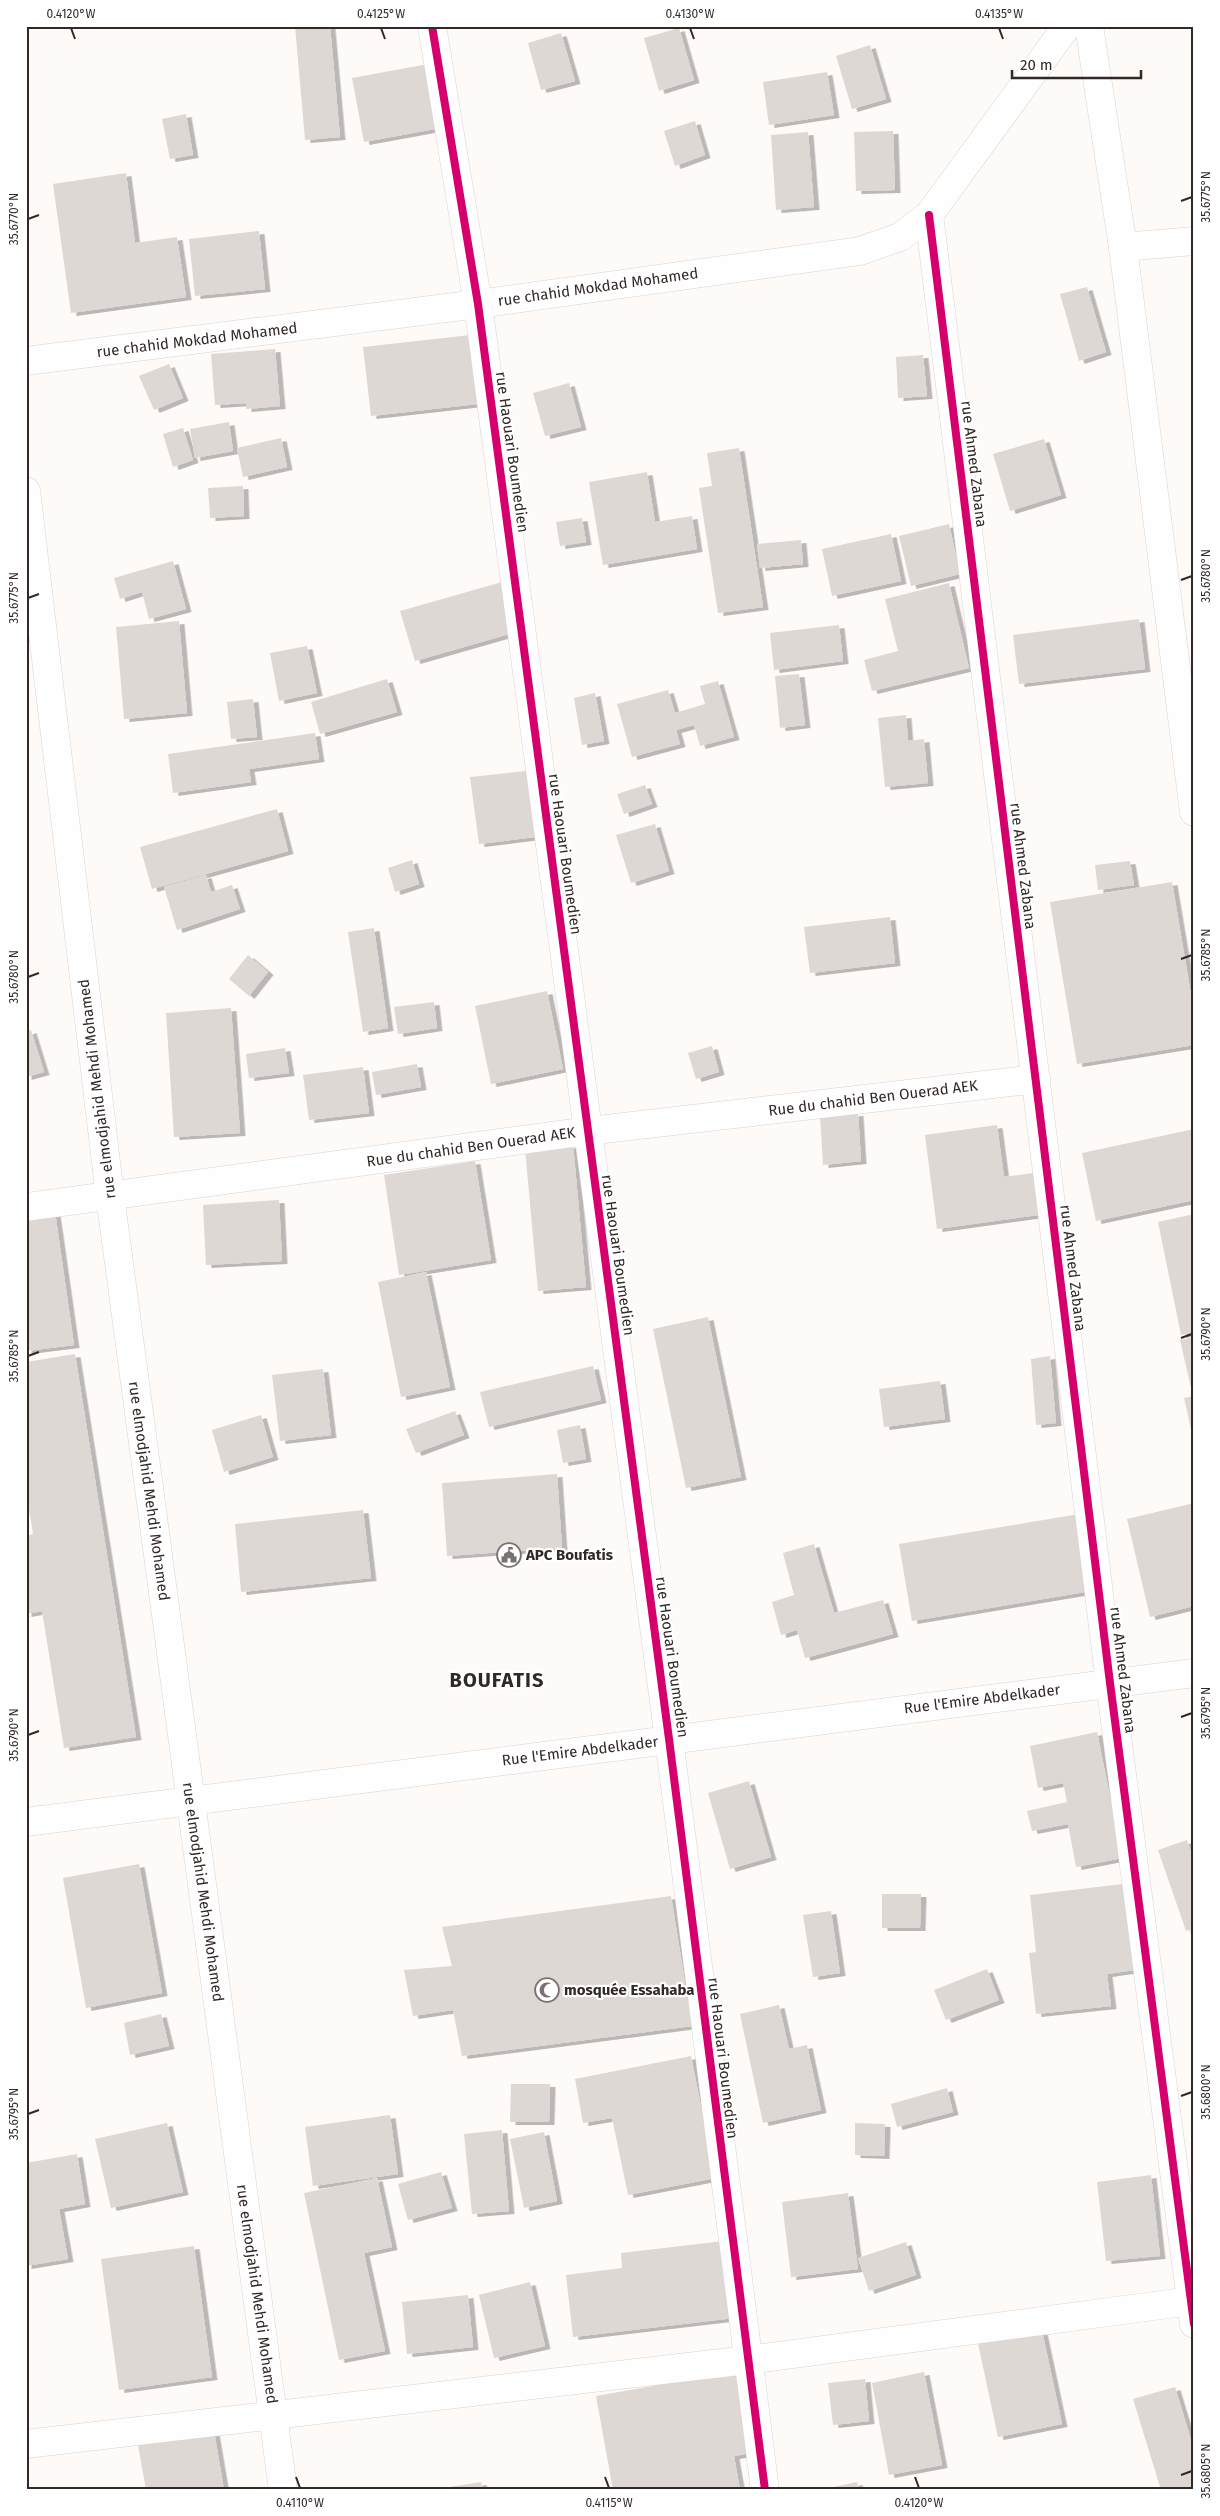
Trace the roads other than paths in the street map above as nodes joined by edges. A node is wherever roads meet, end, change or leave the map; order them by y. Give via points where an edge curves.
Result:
1 (432, 26) edge
2 (1067, 26) edge
3 (1089, 26) edge
4 (929, 215) junction
5 (1194, 241) edge
6 (1123, 247) junction
7 (478, 304) junction
8 (26, 361) edge
9 (26, 491) edge
10 (1185, 679) edge
11 (1194, 812) edge
12 (1036, 1079) junction
13 (588, 1131) junction
14 (110, 1196) junction
15 (26, 1207) edge
16 (1194, 1673) edge
17 (1110, 1683) junction
18 (669, 1740) junction
19 (190, 1800) junction
20 (26, 1822) edge
21 (1192, 2312) edge
22 (748, 2360) junction
23 (273, 2414) junction
24 (26, 2444) edge
25 (283, 2490) edge
26 (765, 2490) edge

1 - 7 street, rue Haouari Boumedien
2 - 4 street, rue chahid Mokdad Mohamed
3 - 6 street
4 - 7 street, rue chahid Mokdad Mohamed via 900,237 860,251
4 - 12 street, rue Ahmed Zabana
5 - 6 street
6 - 10 street
7 - 8 street, rue chahid Mokdad Mohamed
7 - 13 street, rue Haouari Boumedien
9 - 14 street, rue elmodjahid Mehdi Mohamed
10 - 11 street
12 - 13 street, Rue du chahid Ben Ouerad AEK
12 - 17 street, rue Ahmed Zabana
13 - 14 street, Rue du chahid Ben Ouerad AEK
13 - 18 street, rue Haouari Boumedien
14 - 15 street, Rue du chahid Ben Ouerad AEK
14 - 19 street, rue elmodjahid Mehdi Mohamed
16 - 17 street, Rue l'Emire Abdelkader
17 - 18 street, Rue l'Emire Abdelkader
17 - 21 street, rue Ahmed Zabana
18 - 19 street, Rue l'Emire Abdelkader
18 - 22 street, rue Haouari Boumedien
19 - 20 street, Rue l'Emire Abdelkader
19 - 23 street, rue elmodjahid Mehdi Mohamed
21 - 22 street
22 - 23 street
22 - 26 street, rue Haouari Boumedien
23 - 24 street
23 - 25 street, rue elmodjahid Mehdi Mohamed

